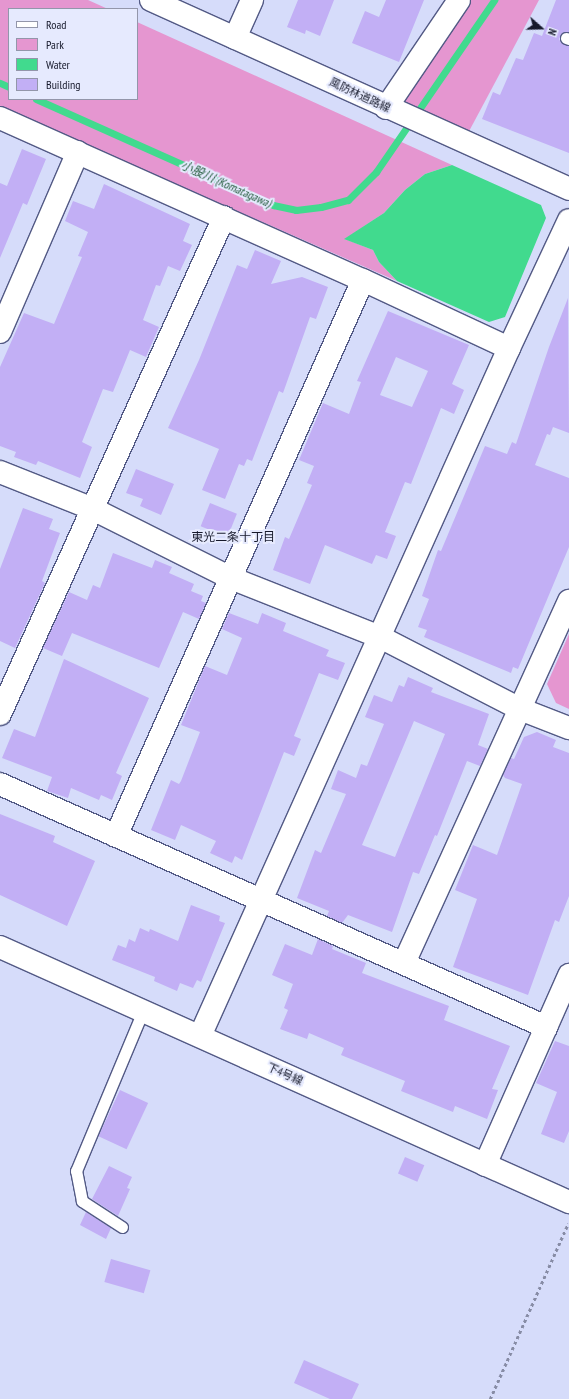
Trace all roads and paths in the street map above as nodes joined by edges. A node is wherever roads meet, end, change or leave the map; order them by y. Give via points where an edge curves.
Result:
1 (151, 0) edge
2 (252, 0) edge
3 (459, 0) edge
4 (235, 38) junction
5 (395, 111) junction
6 (0, 118) edge
7 (78, 152) junction
8 (569, 189) edge
9 (224, 217) junction
10 (569, 220) edge
11 (364, 280) junction
12 (0, 332) edge
13 (509, 348) junction
14 (0, 472) edge
15 (93, 509) junction
16 (231, 578) junction
17 (569, 601) edge
18 (380, 637) junction
19 (520, 709) junction
20 (0, 714) edge
21 (569, 728) edge
22 (0, 784) edge
23 (116, 836) junction
24 (260, 899) junction
25 (0, 947) edge
26 (404, 963) junction
27 (569, 975) edge
28 (143, 1011) junction
29 (546, 1027) junction
30 (200, 1036) junction
31 (485, 1165) junction
32 (569, 1202) edge
33 (569, 1222) edge
34 (122, 1227) dead end
35 (490, 1399) edge

1 - 4 street, 風防林道路線
2 - 4 street
3 - 5 street
4 - 5 street, 風防林道路線
5 - 8 street, 風防林道路線
6 - 7 street
7 - 9 street
7 - 12 street
9 - 11 street
9 - 15 street
10 - 13 street
11 - 13 street
11 - 16 street
13 - 18 street
14 - 15 street
15 - 16 street
15 - 20 street
16 - 18 street
16 - 23 street
17 - 19 street
18 - 19 street
18 - 24 street
19 - 21 street
19 - 26 street
22 - 23 street
23 - 24 street
24 - 26 street
24 - 30 street
25 - 28 street, 下4号線
26 - 29 street
27 - 29 street
28 - 30 street, 下4号線
28 - 34 lane via 76,1171 82,1201
29 - 31 street
30 - 31 street, 下4号線
31 - 32 street, 下4号線
33 - 35 path

